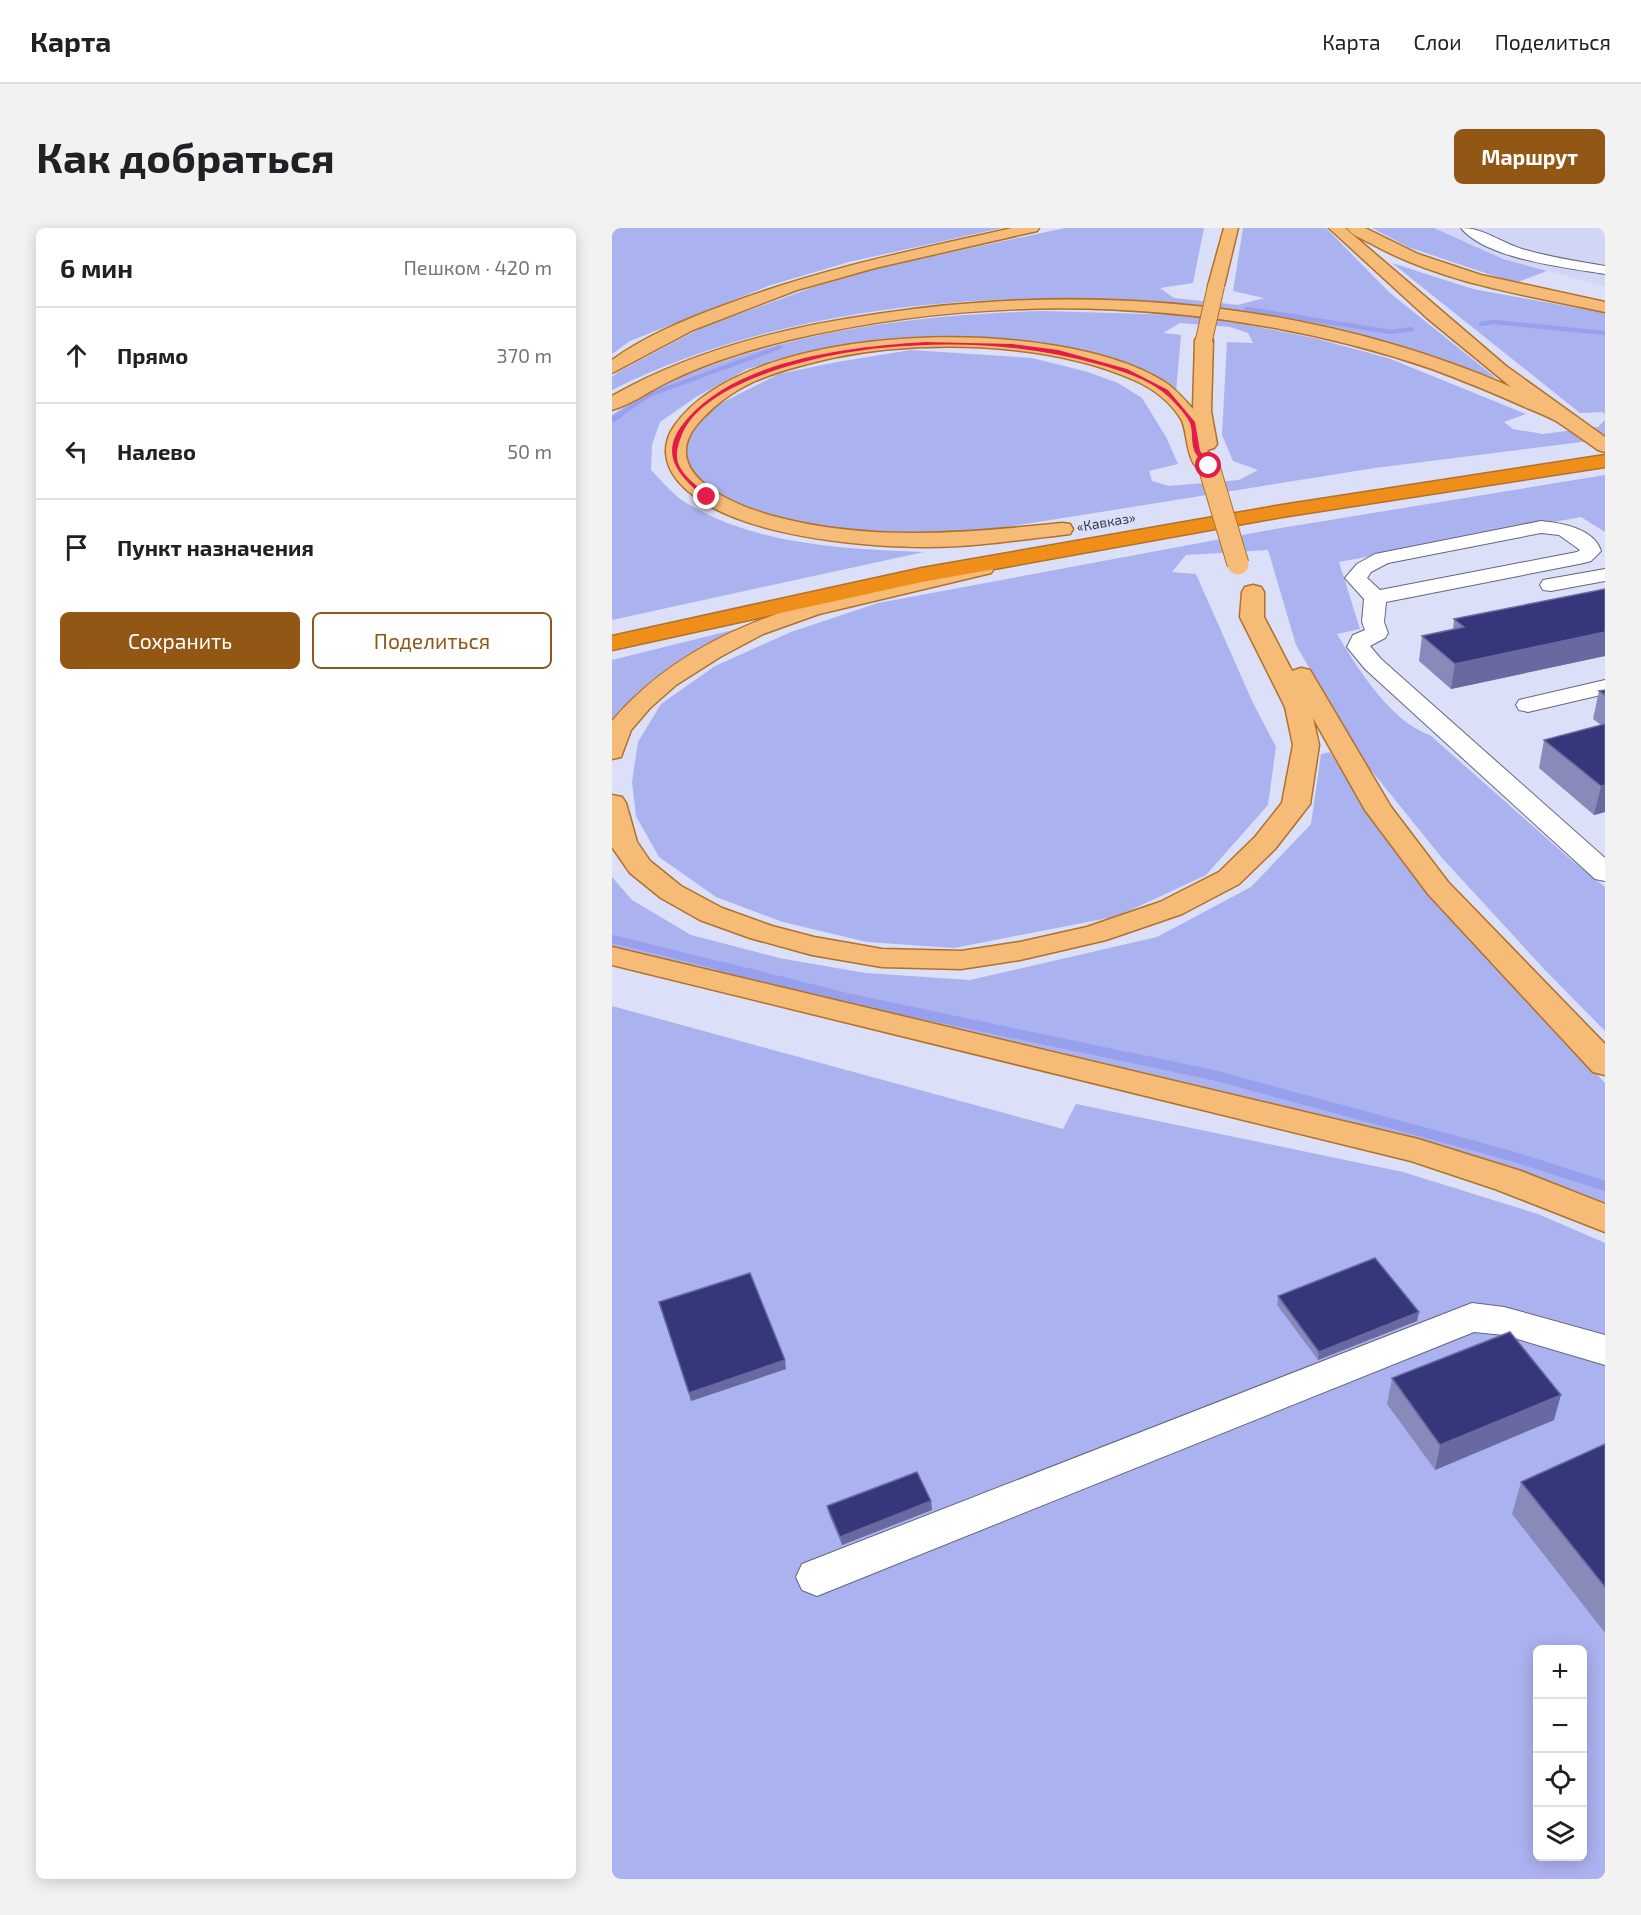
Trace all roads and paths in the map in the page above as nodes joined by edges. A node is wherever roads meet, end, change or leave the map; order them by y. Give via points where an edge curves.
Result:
1 (1032, 228) edge
2 (1231, 228) edge
3 (1336, 228) edge
4 (1354, 228) edge
5 (1468, 228) edge
6 (1605, 270) edge
7 (1605, 307) edge
8 (612, 368) edge
9 (612, 404) edge
10 (1557, 414) junction
11 (1605, 447) edge
12 (1605, 461) edge
13 (1209, 466) junction
14 (1062, 529) junction
15 (1011, 560) junction
16 (1605, 575) edge
17 (1529, 590) dead end
18 (1253, 592) junction
19 (1375, 598) junction
20 (612, 625) edge
21 (612, 644) edge
22 (1605, 687) edge
23 (1528, 705) dead end
24 (612, 751) edge
25 (612, 803) edge
26 (1595, 852) edge
27 (1605, 873) edge
28 (612, 956) edge
29 (1605, 1064) edge
30 (1605, 1219) edge
31 (1605, 1350) edge
32 (817, 1577) dead end

1 - 8 main road via 852,269 739,304 651,344
2 - 13 main road, bridge via 1204,340 1202,411
3 - 10 main road via 1421,305
4 - 7 main road via 1401,253 1467,275
5 - 6 lane via 1492,243 1526,254
9 - 10 main road via 682,368 813,329 947,309 1075,304 1174,309 1313,330 1472,377
10 - 11 main road
11 - 14 highway, «Кавказ» via 1263,494
12 - 15 highway, «Кавказ» via 1282,511
13 - 14 main road via 1197,451 1192,422 1166,391 1149,381 1058,351 976,343 879,346 784,364 719,393 683,427 675,445 675,463 707,497 746,516 788,527 925,540
13 - 18 main road, bridge via 1238,564
14 - 20 highway, «Кавказ»
15 - 21 highway via 922,575
15 - 24 main road via 811,609 755,629 667,680 619,729
16 - 17 lane
18 - 25 main road via 1252,617 1298,707 1302,726 1305,745 1296,804 1229,878 1171,908 1095,934 961,960 882,958 761,933 711,914 671,892 640,867 623,842
18 - 29 main road via 1385,818 1438,888
19 - 19 lane via 1356,578 1364,568 1382,558 1541,527 1565,530 1591,551 1584,557
19 - 26 lane via 1373,622 1377,633 1361,640 1358,646 1373,664
22 - 23 lane
26 - 27 lane
28 - 30 main road via 1418,1151 1508,1180
31 - 32 lane via 1504,1321 1472,1317

